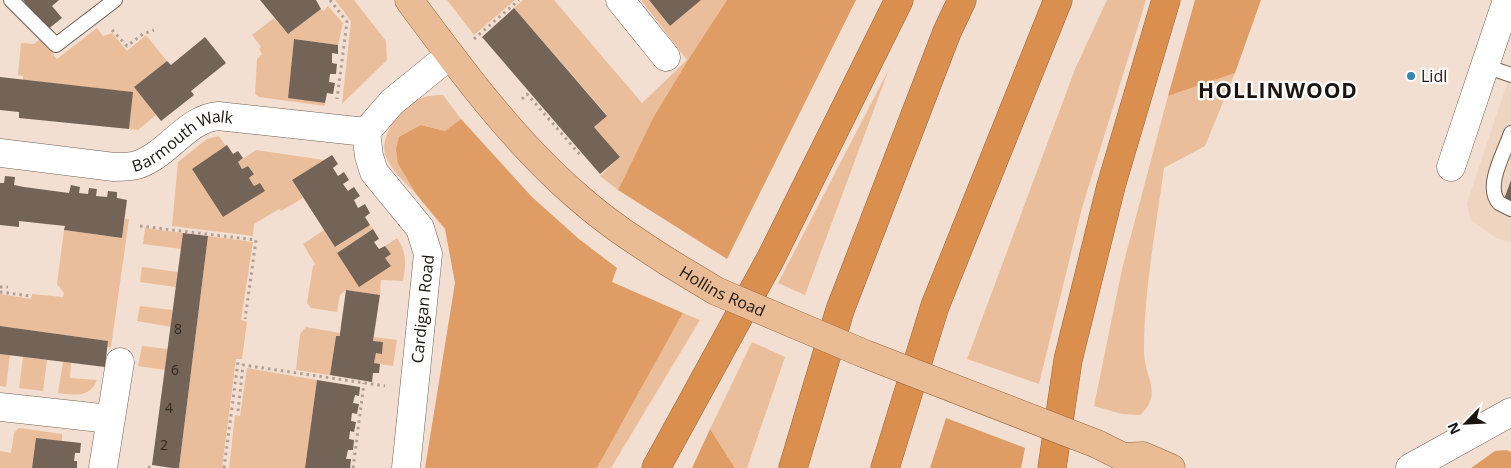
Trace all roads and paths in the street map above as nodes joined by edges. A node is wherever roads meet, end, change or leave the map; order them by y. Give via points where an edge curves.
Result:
1 (11, 0) edge
2 (115, 0) edge
3 (330, 0) edge
4 (409, 0) edge
5 (519, 0) edge
6 (620, 0) edge
7 (899, 0) edge
8 (962, 0) edge
9 (1058, 0) edge
10 (1166, 0) edge
11 (1507, 0) edge
12 (106, 26) dead end
13 (154, 30) dead end
14 (460, 49) junction
15 (666, 57) dead end
16 (1485, 66) junction
17 (1511, 75) edge
18 (337, 100) dead end
19 (518, 102) dead end
20 (366, 132) junction
21 (1511, 133) edge
22 (0, 153) edge
23 (582, 157) dead end
24 (1451, 167) dead end
25 (1511, 209) edge
26 (140, 226) dead end
27 (0, 287) edge
28 (8, 287) dead end
29 (0, 292) edge
30 (30, 296) dead end
31 (245, 320) dead end
32 (120, 362) dead end
33 (238, 362) dead end
34 (364, 383) junction
35 (393, 388) dead end
36 (0, 407) edge
37 (238, 411) dead end
38 (1511, 412) edge
39 (110, 419) junction
40 (1126, 462) edge
41 (148, 467) edge
42 (103, 468) edge
43 (154, 468) edge
44 (224, 468) edge
45 (353, 468) edge
46 (406, 468) edge
47 (656, 468) edge
48 (793, 468) edge
49 (885, 468) edge
50 (1052, 468) edge
51 (1171, 468) edge
52 (1410, 468) edge

1 - 2 lane via 56,45
3 - 18 path via 347,22
4 - 14 main road, Hollins Road
5 - 14 path
6 - 15 street
7 - 47 highway via 770,258
8 - 48 highway via 840,310
9 - 49 highway via 935,306
10 - 50 highway via 1111,186 1068,360
11 - 16 street
12 - 13 path via 114,30 126,46
14 - 20 street via 392,102
14 - 40 main road, Hollins Road, bridge via 503,121 577,197 668,262 724,295 1097,444
16 - 17 lane
16 - 24 street
19 - 23 path via 527,94
20 - 22 street, Barmouth Walk via 218,116 205,119 146,161 129,167
20 - 46 street, Cardigan Road via 374,172 420,228 428,254
21 - 25 lane via 1494,190 1499,204
26 - 31 path via 256,240
27 - 28 path
29 - 30 path
32 - 39 street
33 - 44 path
34 - 35 path
34 - 37 path via 243,365
34 - 45 path
36 - 39 street
38 - 52 street
39 - 42 street
40 - 51 main road, Hollins Road via 1143,456
41 - 43 path

